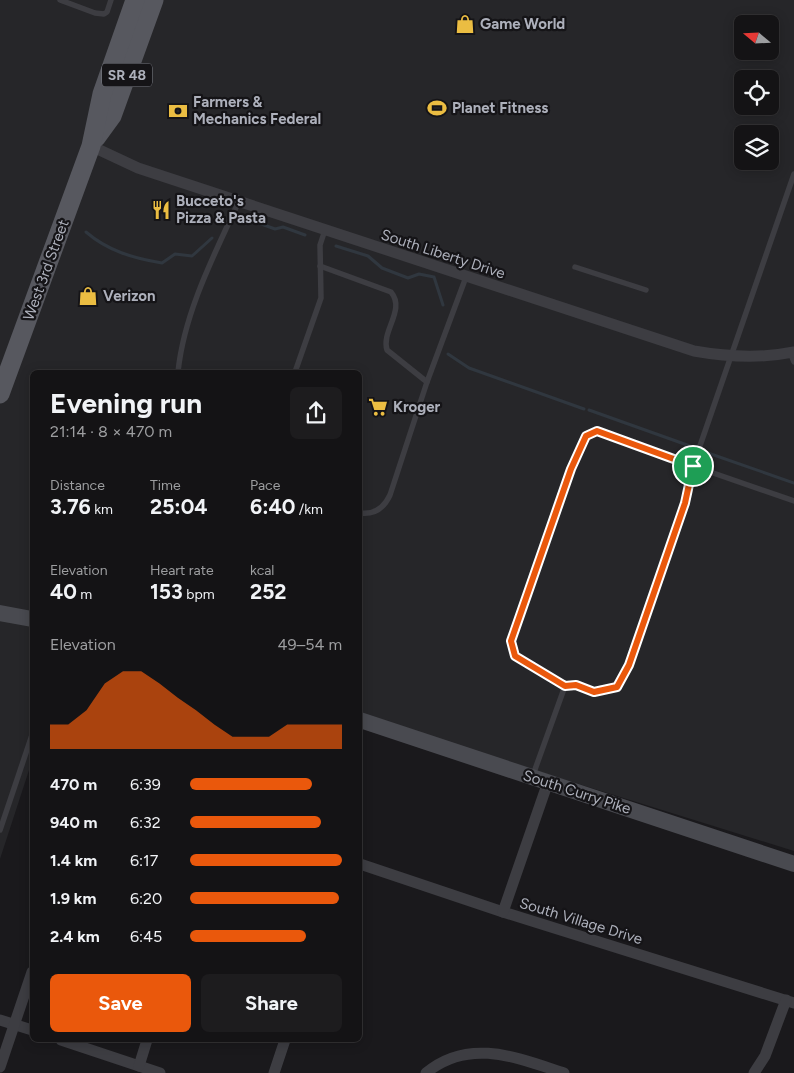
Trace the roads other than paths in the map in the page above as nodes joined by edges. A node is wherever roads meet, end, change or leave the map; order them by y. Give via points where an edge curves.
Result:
1 (60, 0) edge
2 (111, 0) edge
3 (135, 0) edge
4 (154, 0) edge
5 (91, 146) junction
6 (794, 174) edge
7 (791, 192) edge
8 (238, 202) junction
9 (326, 230) junction
10 (320, 266) junction
11 (575, 267) dead end
12 (466, 277) junction
13 (646, 290) dead end
14 (793, 355) edge
15 (730, 357) junction
16 (178, 370) edge
17 (296, 370) edge
18 (427, 382) junction
19 (0, 394) edge
20 (693, 466) junction
21 (794, 501) edge
22 (362, 513) edge
23 (0, 613) edge
24 (30, 619) edge
25 (565, 686) junction
26 (362, 721) edge
27 (30, 741) edge
28 (532, 776) junction
29 (548, 782) junction
30 (0, 830) edge
31 (794, 864) edge
32 (362, 865) edge
33 (503, 912) junction
34 (30, 978) edge
35 (790, 1002) edge
36 (0, 1020) edge
37 (15, 1024) junction
38 (30, 1029) edge
39 (67, 1042) edge
40 (147, 1042) edge
41 (284, 1042) edge
42 (0, 1066) edge
43 (139, 1066) junction
44 (160, 1073) edge
45 (274, 1073) edge
46 (426, 1073) edge
47 (564, 1073) edge
48 (754, 1073) edge

1 - 2 lane via 100,14 107,12
3 - 5 main road, West 3rd Street / SR 48 via 102,94
4 - 5 main road, West 3rd Street / SR 48 via 112,116
5 - 8 street, South Liberty Drive via 138,168 187,182
5 - 19 main road, West 3rd Street / SR 48
6 - 7 lane
7 - 15 lane
8 - 9 street, South Liberty Drive
8 - 16 lane via 192,315
9 - 10 lane via 320,245
9 - 12 street, South Liberty Drive
10 - 17 lane via 321,298
10 - 18 lane via 395,296 387,350
11 - 13 lane
12 - 15 street, South Liberty Drive via 694,352
12 - 18 lane
14 - 15 street, South Liberty Drive
15 - 20 lane
18 - 22 lane via 386,504 377,511
20 - 21 lane
20 - 25 lane via 685,503 629,665 617,687 594,692 576,685
20 - 25 lane via 597,431 586,436 571,469 511,641 515,656
23 - 24 main road
25 - 28 lane
26 - 28 main road, South Curry Pike
27 - 30 lane
28 - 29 main road, South Curry Pike
29 - 31 main road, South Curry Pike
29 - 33 street
32 - 33 street, South Village Drive
33 - 35 street, South Village Drive
34 - 37 street
35 - 48 street
36 - 37 street
37 - 38 street
37 - 42 street
39 - 43 street
40 - 43 street
41 - 45 street
43 - 44 street
46 - 47 street via 441,1060 462,1054 491,1052

